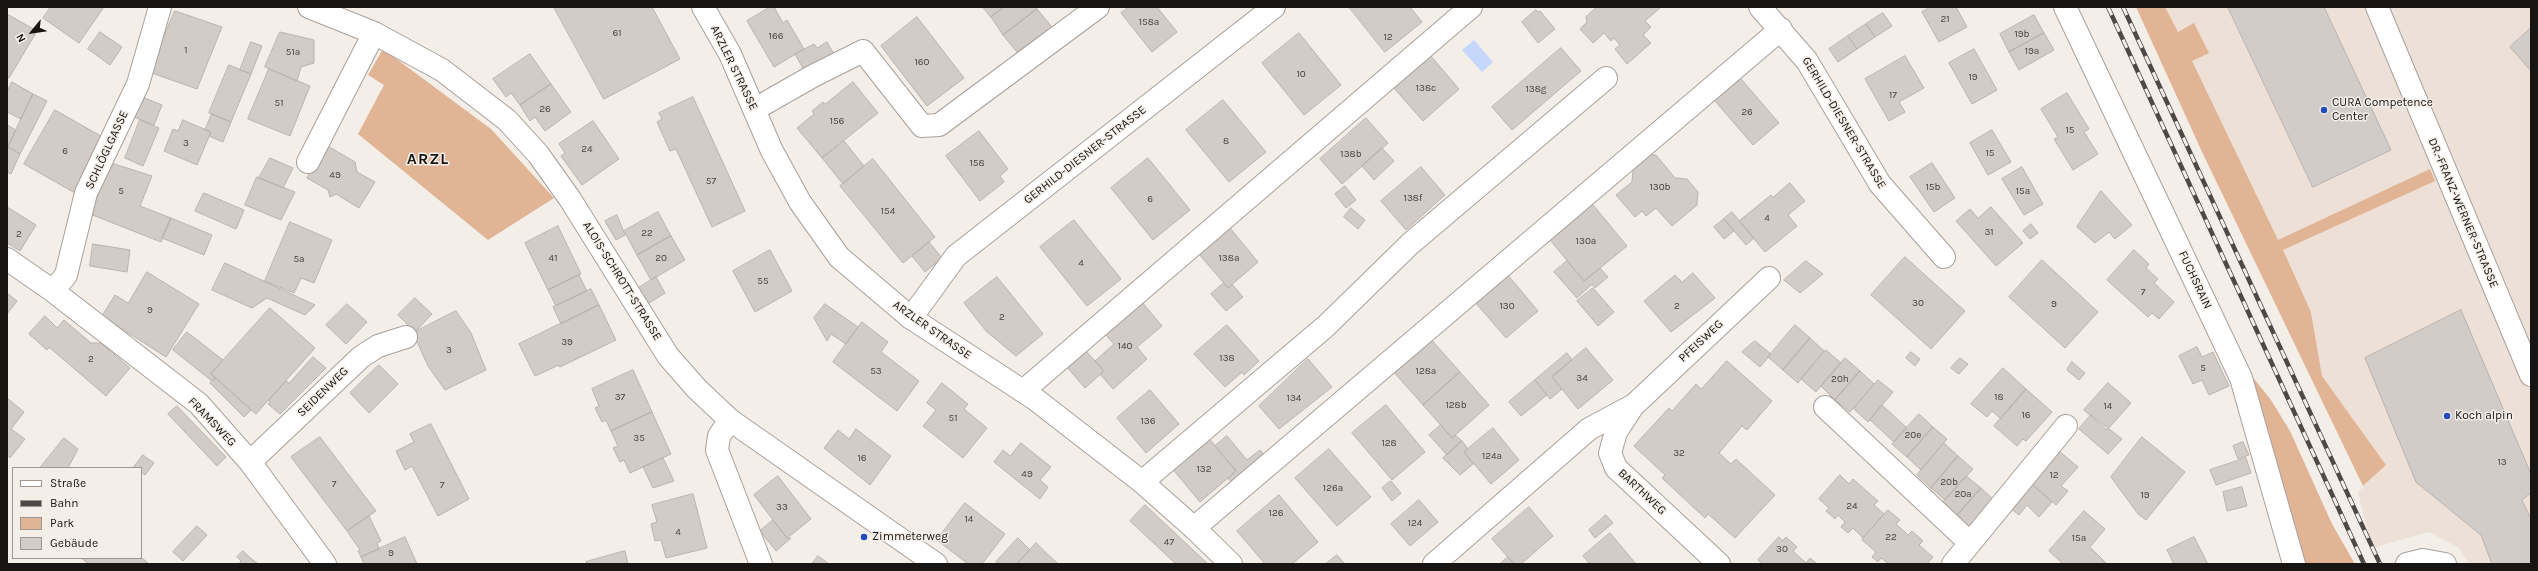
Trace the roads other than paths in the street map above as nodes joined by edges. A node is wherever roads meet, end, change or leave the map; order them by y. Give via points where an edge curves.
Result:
1 (160, 7) edge
2 (309, 7) edge
3 (703, 7) edge
4 (1098, 7) edge
5 (1274, 7) edge
6 (1471, 7) edge
7 (1760, 7) edge
8 (2066, 7) edge
9 (2377, 7) edge
10 (1781, 29) junction
11 (374, 33) junction
12 (1606, 78) dead end
13 (755, 109) junction
14 (308, 162) dead end
15 (1944, 257) dead end
16 (7, 259) edge
17 (1769, 278) dead end
18 (54, 291) junction
19 (911, 318) junction
20 (406, 336) dead end
21 (2531, 375) edge
22 (1023, 391) junction
23 (1634, 405) junction
24 (1825, 407) dead end
25 (730, 420) junction
26 (2066, 426) dead end
27 (250, 462) junction
28 (1142, 482) junction
29 (1194, 528) junction
30 (1969, 542) junction
31 (325, 564) edge
32 (761, 564) edge
33 (936, 564) edge
34 (1231, 564) edge
35 (1434, 564) edge
36 (1719, 564) edge
37 (1953, 564) edge
38 (2294, 564) edge
39 (2407, 564) edge
40 (2446, 564) edge

1 - 18 street, SCHLÖGLGASSE via 138,84 86,193 66,275
2 - 11 street, ALOIS-SCHROTT-STRASSE
3 - 13 street, ARZLER STRASSE via 730,54
4 - 13 street via 940,126 922,126 863,51
5 - 19 street, GERHILD-DIESNER-STRASSE via 956,256
6 - 22 street
7 - 10 street, GERHILD-DIESNER-STRASSE
8 - 38 street, FUCHSRAIN via 2241,378
9 - 21 street, DR.-FRANZ-WERNER-STRASSE
10 - 15 street, GERHILD-DIESNER-STRASSE via 1820,79 1880,184
10 - 29 street
11 - 14 street
11 - 25 street, ALOIS-SCHROTT-STRASSE via 442,70 507,120 538,154 570,199 668,356 696,388
12 - 28 street via 1410,244 1326,326
13 - 19 street, ARZLER STRASSE via 772,151 800,202 839,257
16 - 18 street, FRAMSWEG
17 - 23 street, PFEISWEG
18 - 27 street, FRAMSWEG via 199,404
19 - 22 street, ARZLER STRASSE
20 - 27 street, SEIDENWEG via 378,346 361,357
22 - 28 street, ARZLER STRASSE
23 - 35 street via 1589,429
23 - 36 street, BARTHWEG via 1616,432 1610,453 1616,468
24 - 30 street
25 - 32 street via 719,436 718,450
25 - 33 street, ALOIS-SCHROTT-STRASSE
26 - 30 street
27 - 31 street, FRAMSWEG
28 - 29 street, ARZLER STRASSE
29 - 34 street, ARZLER STRASSE
30 - 37 street
39 - 40 street via 2424,560

